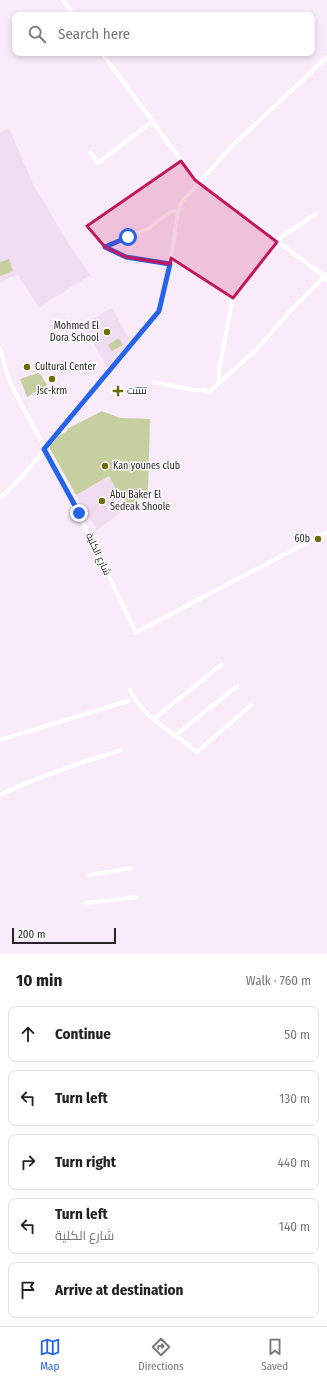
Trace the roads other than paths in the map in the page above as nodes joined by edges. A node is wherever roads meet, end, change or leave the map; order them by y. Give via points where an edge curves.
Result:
1 (63, 0) edge
2 (72, 12) edge
3 (105, 56) edge
4 (327, 57) edge
5 (152, 122) junction
6 (91, 153) dead end
7 (181, 161) junction
8 (198, 183) junction
9 (178, 211) junction
10 (316, 214) dead end
11 (277, 242) junction
12 (105, 247) junction
13 (171, 257) junction
14 (170, 264) junction
15 (326, 275) edge
16 (327, 281) edge
17 (233, 298) junction
18 (0, 349) edge
19 (154, 382) dead end
20 (219, 382) junction
21 (44, 449) junction
22 (0, 498) edge
23 (327, 532) edge
24 (221, 665) dead end
25 (237, 686) dead end
26 (130, 690) dead end
27 (128, 701) dead end
28 (251, 705) dead end
29 (154, 718) junction
30 (176, 735) junction
31 (0, 740) edge
32 (121, 750) dead end
33 (0, 795) edge
34 (131, 868) dead end
35 (89, 874) dead end
36 (137, 897) dead end
37 (86, 903) dead end

1 - 2 street
3 - 5 street
4 - 8 street via 231,147
5 - 6 street via 98,163
5 - 7 street
7 - 8 street
7 - 12 street via 87,226
8 - 9 street via 181,203
8 - 11 street
9 - 12 street via 170,212 149,228
9 - 13 street
10 - 11 street via 288,231
11 - 15 street
11 - 17 street
12 - 14 street via 126,257
13 - 14 street
13 - 17 street
14 - 21 street via 159,311
15 - 16 street
15 - 20 street via 257,349
17 - 20 street via 218,369
18 - 21 street, شارع الكلية via 9,380
19 - 20 street via 209,392
21 - 22 street via 22,477
21 - 23 street, شارع الكلية via 79,513 135,631
24 - 29 street
25 - 30 street
26 - 29 street via 135,702
27 - 31 street
28 - 30 street via 196,752
29 - 30 street
32 - 33 street via 80,763
34 - 35 street
36 - 37 street

